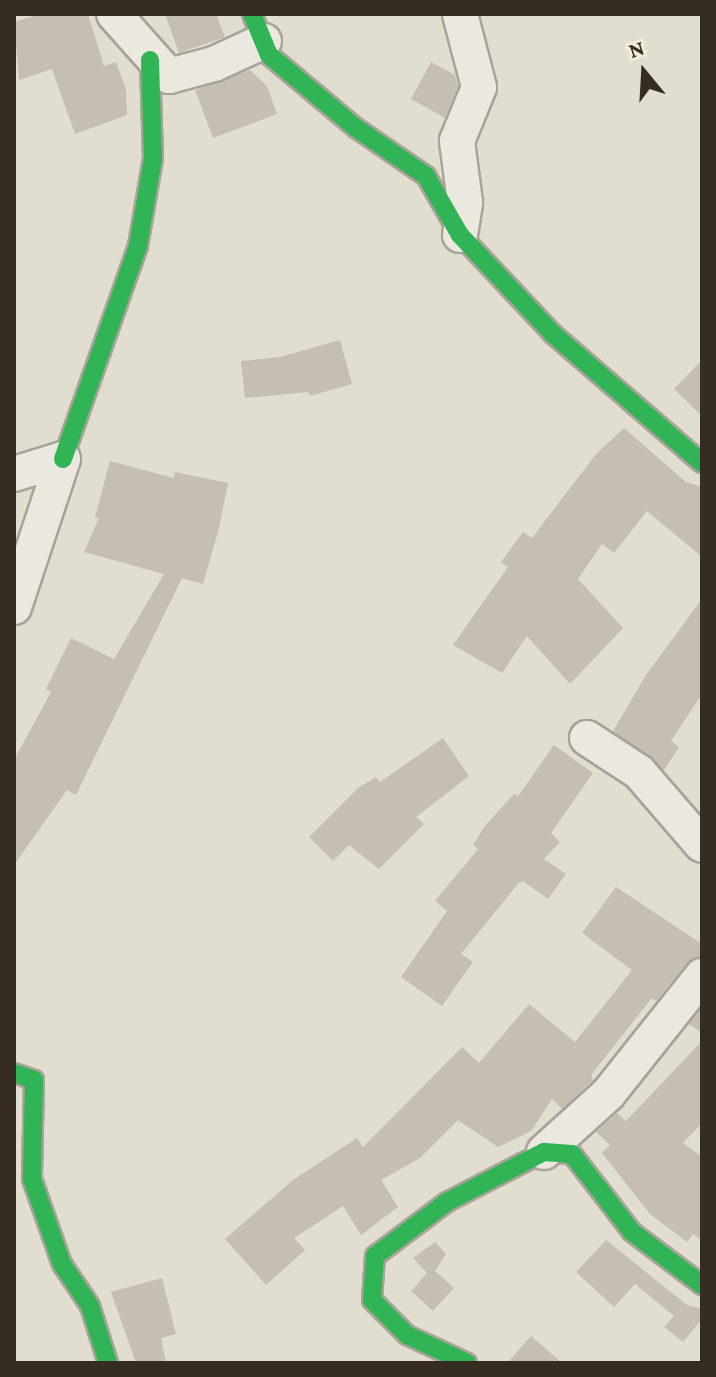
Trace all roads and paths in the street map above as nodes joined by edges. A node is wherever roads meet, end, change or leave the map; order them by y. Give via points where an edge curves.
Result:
1 (114, 14) edge
2 (460, 14) edge
3 (258, 27) edge
4 (150, 60) junction
5 (460, 235) junction
6 (63, 459) junction
7 (702, 463) edge
8 (14, 474) edge
9 (14, 607) edge
10 (587, 738) dead end
11 (702, 845) edge
12 (702, 976) edge
13 (14, 1073) edge
14 (544, 1152) junction
15 (702, 1285) edge
16 (108, 1363) edge
17 (467, 1363) edge

1 - 4 street
2 - 5 street via 479,87 457,141 465,202
3 - 4 street via 214,64 169,76
3 - 5 street via 269,55 356,128 426,176
4 - 6 street via 153,158 138,246
5 - 7 street via 553,334
6 - 8 street
6 - 9 street
10 - 11 street via 639,772
12 - 14 street via 608,1094
13 - 16 street via 34,1080 32,1179 62,1264 90,1306
14 - 15 street via 572,1154 632,1232
14 - 17 street via 447,1202 375,1256 372,1300 407,1335

